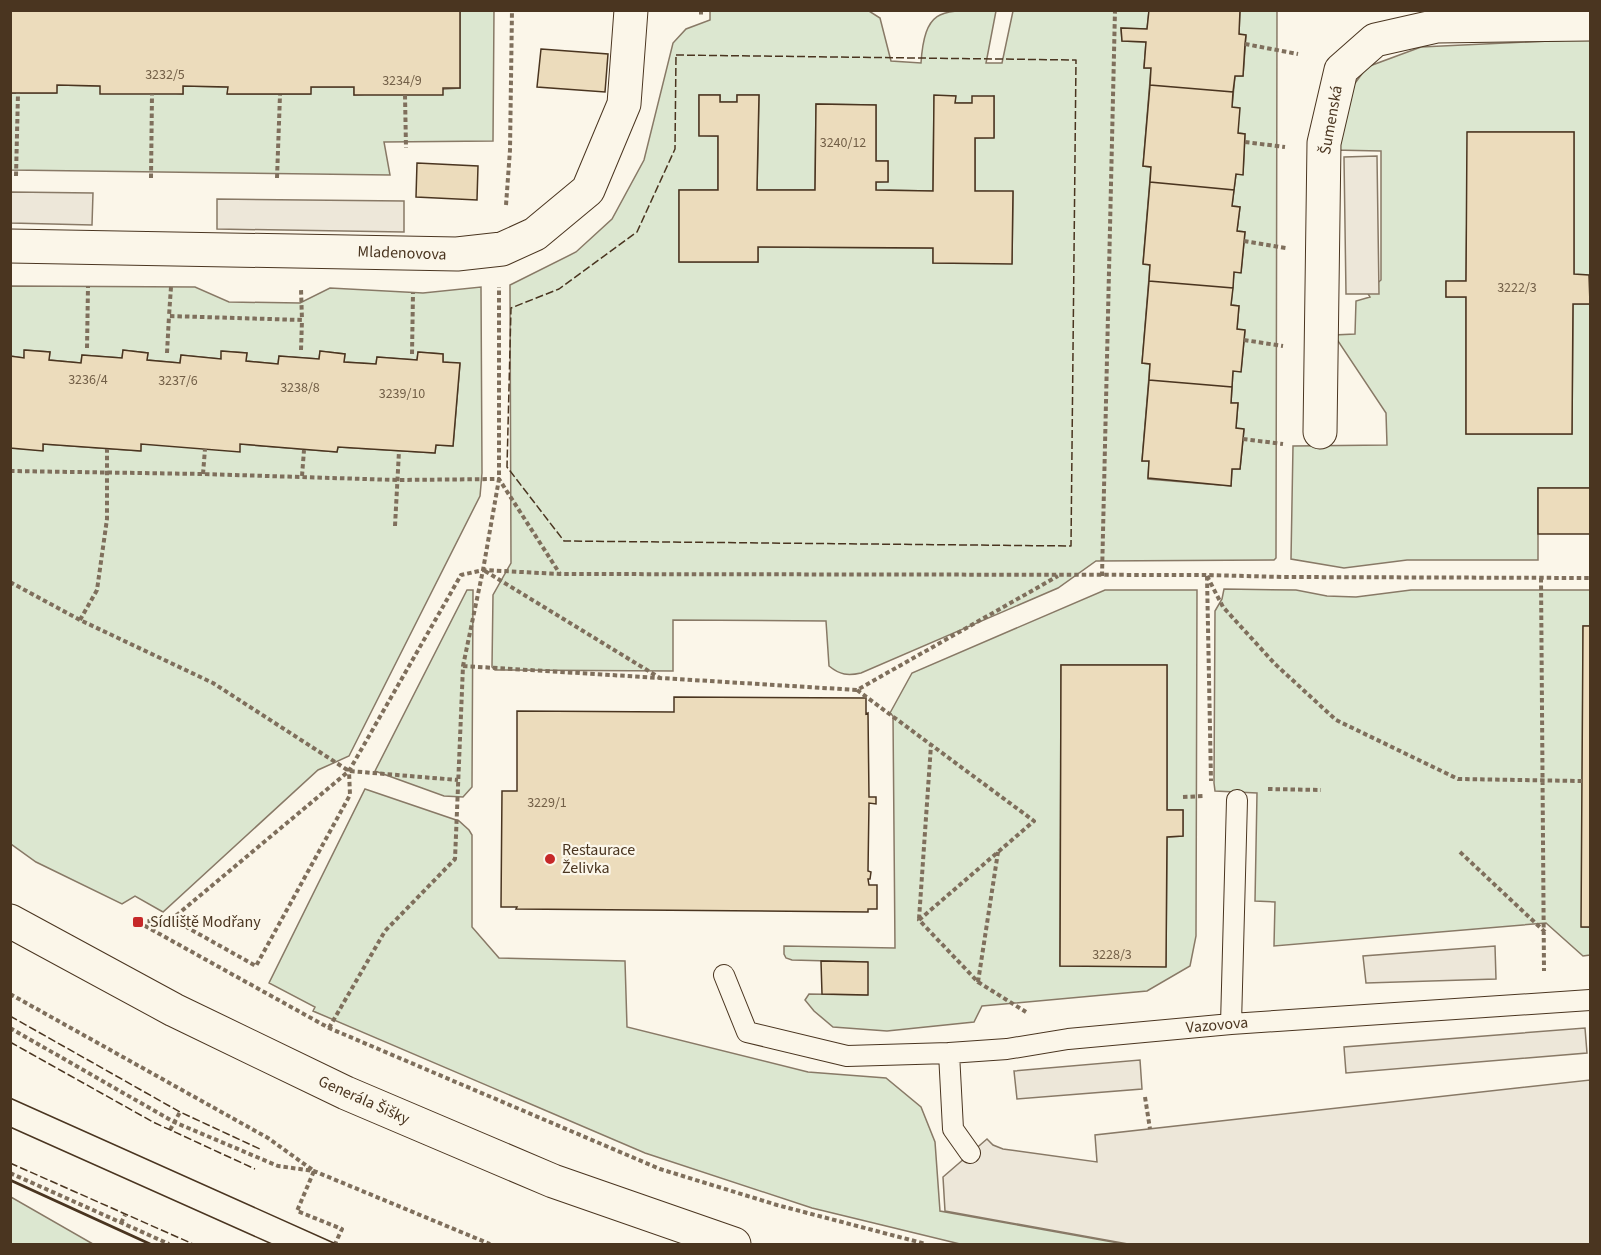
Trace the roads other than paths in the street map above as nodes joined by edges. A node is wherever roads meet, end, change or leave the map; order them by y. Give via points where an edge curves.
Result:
1 (631, 10) edge
2 (1590, 24) edge
3 (10, 246) edge
4 (1320, 432) dead end
5 (1237, 800) road end
6 (10, 921) edge
7 (724, 975) dead end
8 (1590, 1000) edge
9 (1231, 1024) junction
10 (950, 1053) junction
11 (970, 1153) dead end
12 (734, 1245) edge

1 - 3 street, Mladenovova via 624,104 588,190 535,234 502,249 457,254
2 - 4 street, Šumenská via 1437,26 1375,40 1341,70 1324,143
5 - 9 lane
6 - 12 street, Generála Šišky via 174,1010 346,1093 553,1181
7 - 10 lane, Vazovova via 747,1032 847,1056
8 - 9 lane, Vazovova
9 - 10 lane, Vazovova
10 - 11 lane via 953,1129

